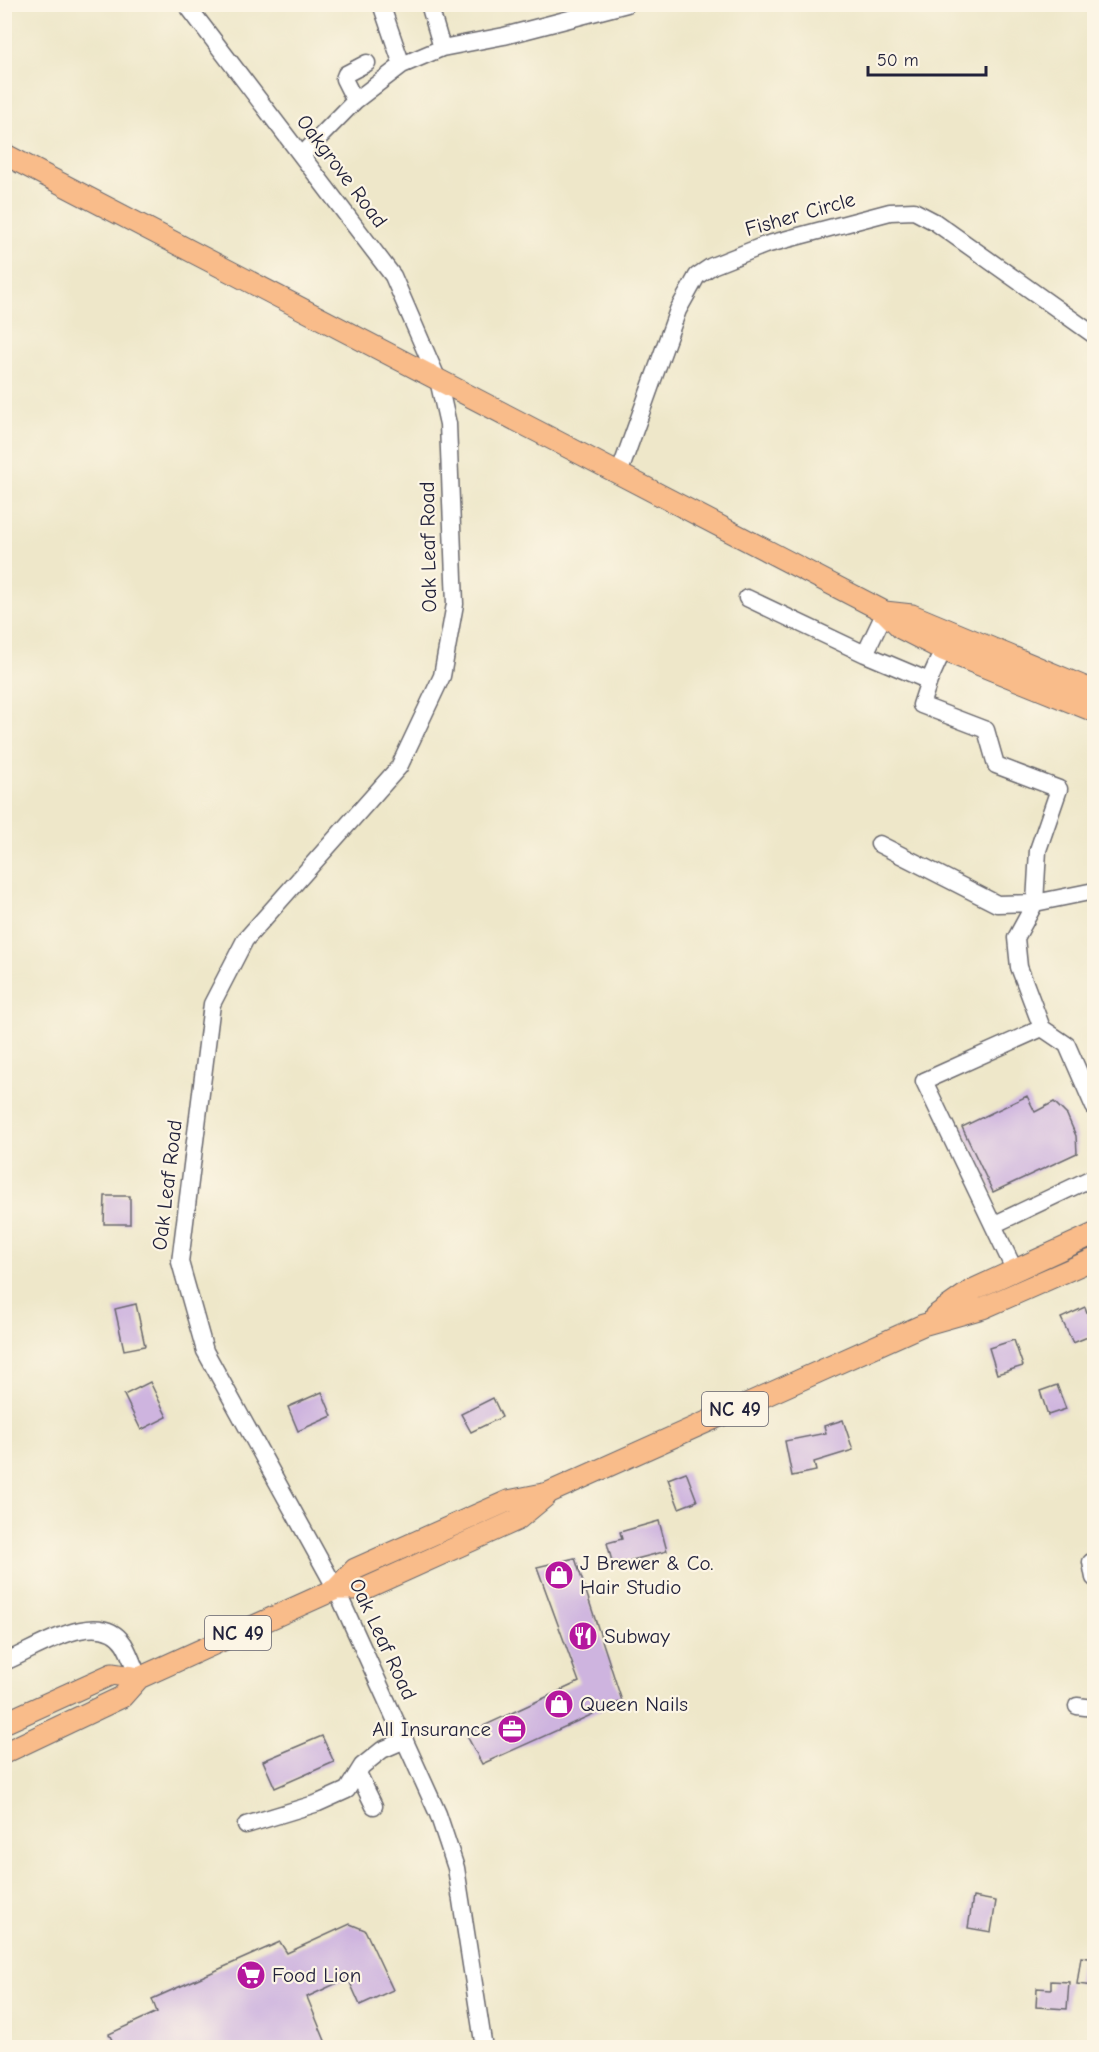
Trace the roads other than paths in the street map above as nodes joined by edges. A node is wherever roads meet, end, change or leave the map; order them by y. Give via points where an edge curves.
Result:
1 (186, 4) edge
2 (381, 4) edge
3 (429, 4) edge
4 (627, 4) edge
5 (442, 48) junction
6 (367, 63) dead end
7 (402, 65) junction
8 (355, 101) junction
9 (4, 154) edge
10 (302, 154) junction
11 (1095, 335) edge
12 (438, 380) junction
13 (619, 474) junction
14 (747, 598) dead end
15 (885, 612) junction
16 (943, 650) junction
17 (865, 654) junction
18 (929, 681) junction
19 (1095, 691) edge
20 (1095, 711) edge
21 (879, 844) dead end
22 (1095, 891) edge
23 (1035, 903) junction
24 (1042, 1028) junction
25 (1095, 1107) edge
26 (1095, 1177) edge
27 (993, 1225) junction
28 (1095, 1234) edge
29 (1095, 1259) edge
30 (1015, 1271) junction
31 (922, 1325) junction
32 (1091, 1562) dead end
33 (1095, 1578) edge
34 (336, 1589) junction
35 (4, 1662) edge
36 (139, 1678) junction
37 (1077, 1706) dead end
38 (1095, 1708) edge
39 (4, 1723) edge
40 (405, 1740) junction
41 (4, 1754) edge
42 (358, 1773) junction
43 (374, 1806) dead end
44 (246, 1825) dead end
45 (484, 2048) edge

1 - 10 street, Oakgrove Road
2 - 7 street
3 - 5 street
4 - 5 street
5 - 7 street
6 - 8 street via 346,74 344,80
7 - 8 street
8 - 10 street
9 - 12 main road
10 - 12 street, Oakgrove Road via 393,276
11 - 13 street, Fisher Circle via 914,211 890,212 765,246 712,266 697,276 678,310
12 - 13 main road
12 - 34 street, Oak Leaf Road via 448,424 455,604 442,676 399,767 245,940 212,1004 180,1262 205,1351
13 - 15 main road
14 - 17 street
15 - 16 main road via 902,629
15 - 17 street
15 - 19 main road via 912,615
16 - 18 street
16 - 20 main road
17 - 18 street
18 - 23 street via 921,705 986,730 996,765 1059,789 1038,850
21 - 23 street via 997,904
22 - 23 street
23 - 24 street via 1016,938 1019,967
24 - 25 street via 1067,1045
24 - 27 street via 924,1082
26 - 27 street
27 - 30 street
28 - 30 main road, NC 49
29 - 31 main road, NC 49 via 982,1308
30 - 31 main road, NC 49 via 972,1290
31 - 34 main road, NC 49 via 548,1493 517,1520 364,1588
32 - 33 street
34 - 36 main road, NC 49
34 - 40 street, Oak Leaf Road
35 - 36 street via 91,1626 107,1629 123,1642
36 - 39 main road, NC 49 via 112,1674
36 - 41 main road, NC 49 via 122,1697
37 - 38 street
40 - 42 street via 382,1750
40 - 45 street, Oak Leaf Road via 438,1814 456,1868
42 - 43 street
42 - 44 street via 347,1790

